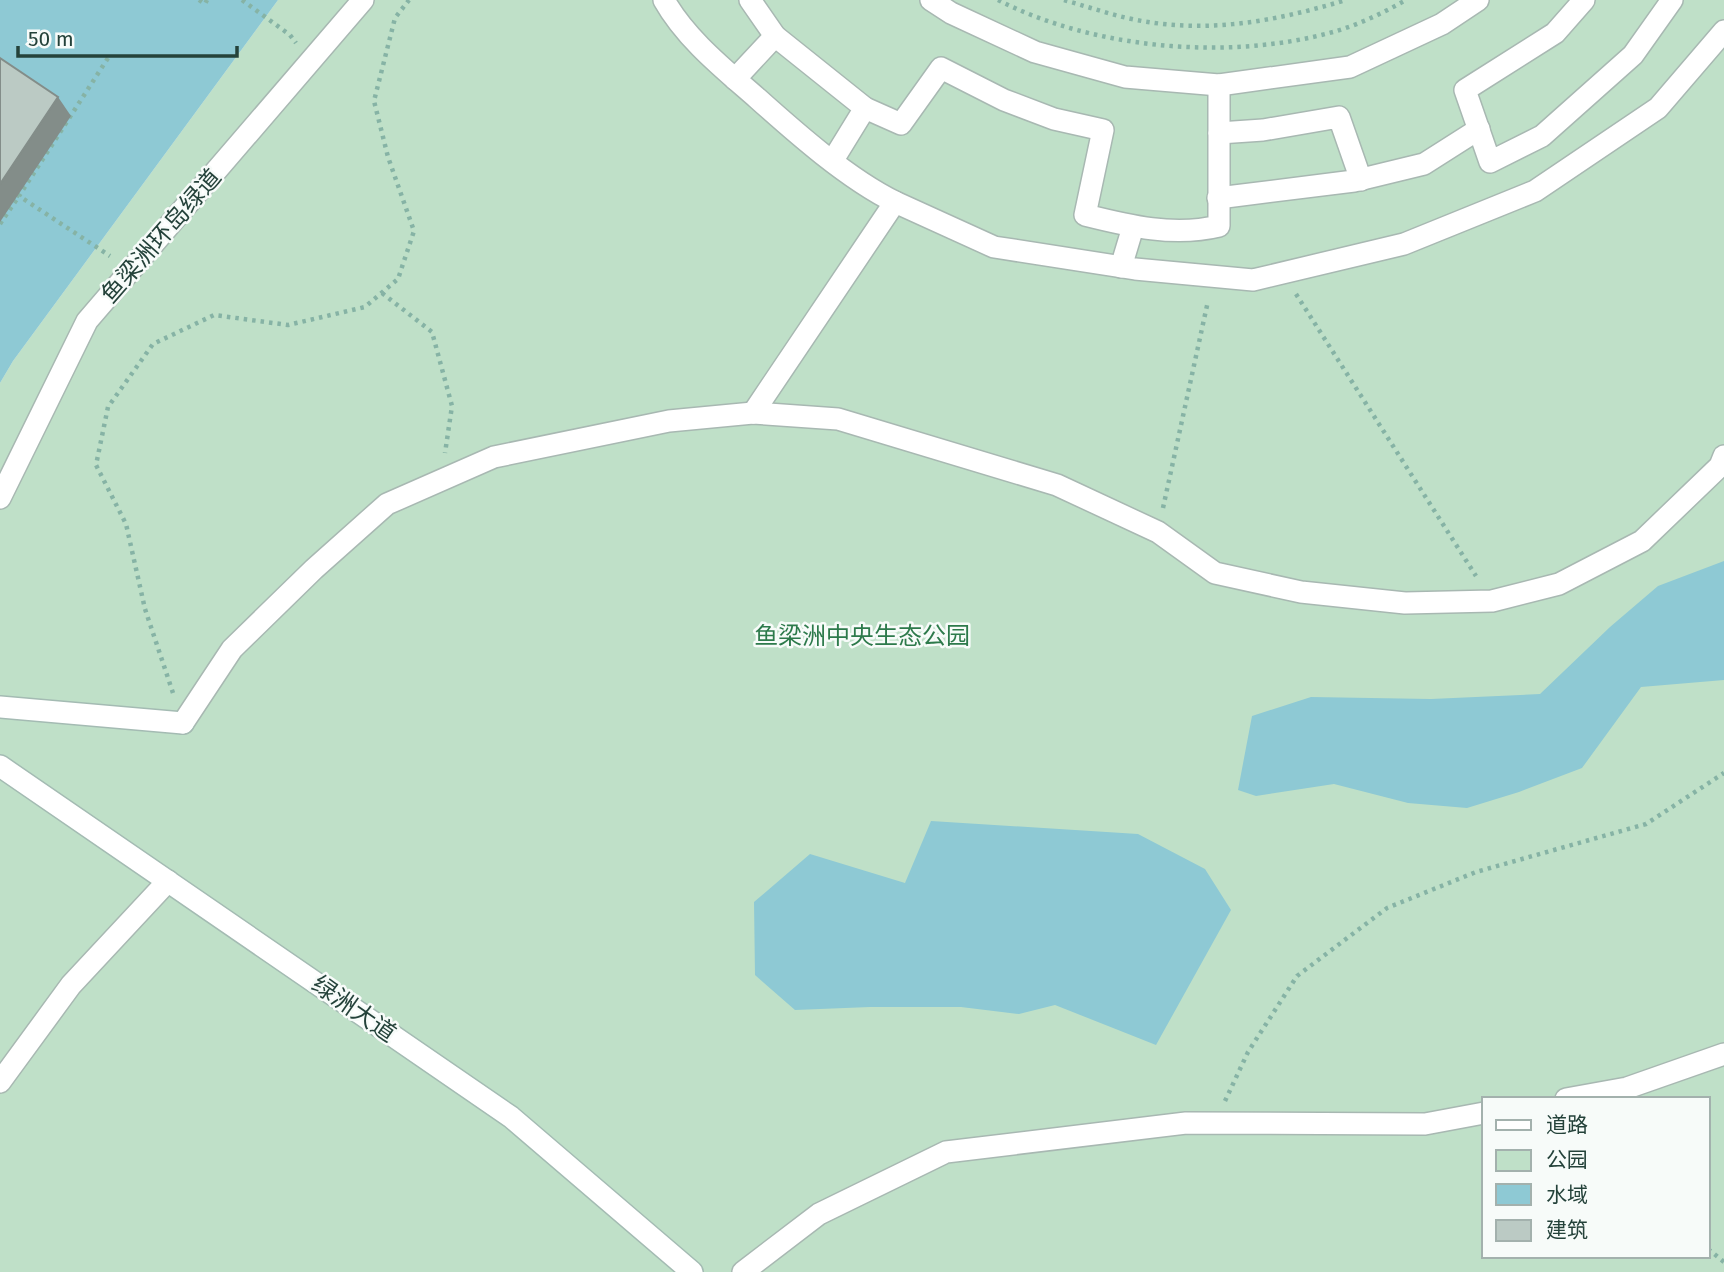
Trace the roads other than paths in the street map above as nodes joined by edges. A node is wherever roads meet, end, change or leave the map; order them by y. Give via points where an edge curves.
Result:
1 (363, 0) edge
2 (664, 0) edge
3 (750, 0) edge
4 (932, 0) edge
5 (1478, 0) edge
6 (1584, 0) edge
7 (1672, 0) edge
8 (1724, 31) edge
9 (775, 36) junction
10 (735, 79) junction
11 (1219, 85) junction
12 (865, 108) junction
13 (1479, 130) junction
14 (1219, 133) junction
15 (832, 160) junction
16 (1361, 180) junction
17 (1218, 198) junction
18 (895, 202) junction
19 (1133, 227) junction
20 (1121, 267) junction
21 (753, 413) junction
22 (1724, 456) edge
23 (0, 498) edge
24 (0, 707) edge
25 (0, 766) edge
26 (168, 881) junction
27 (1724, 1054) edge
28 (0, 1082) edge
29 (1577, 1097) edge
30 (1482, 1113) edge
31 (685, 1270) edge
32 (743, 1272) edge

1 - 23 street, 鱼梁洲环岛绿道 via 87,321
2 - 10 street
3 - 9 street
4 - 11 street via 1035,52 1125,77
5 - 11 street via 1442,24 1350,67
6 - 13 street via 1555,33 1465,90
7 - 13 street via 1633,55 1542,136 1490,162
8 - 20 street via 1658,108 1535,191 1404,244 1253,280
9 - 10 street
9 - 12 street
10 - 15 street
11 - 14 street
12 - 15 street
12 - 19 street via 901,124 941,68 1017,105 1103,130 1084,215
13 - 16 street via 1424,164
14 - 16 street via 1339,117
14 - 17 street
15 - 18 street
16 - 17 street
17 - 19 street via 1219,226 1194,232
18 - 20 street via 994,247
18 - 21 street
19 - 20 street
21 - 22 street via 838,419 1057,485 1158,533 1215,573 1301,592 1405,603 1492,601 1559,584 1642,541 1720,466
21 - 24 street via 669,421 494,457 387,504 232,649 183,723
25 - 26 street, 绿洲大道
26 - 28 street via 71,985
26 - 31 street, 绿洲大道 via 510,1117
27 - 29 street via 1627,1088
30 - 32 street via 1425,1124 1186,1123 946,1152 819,1214

